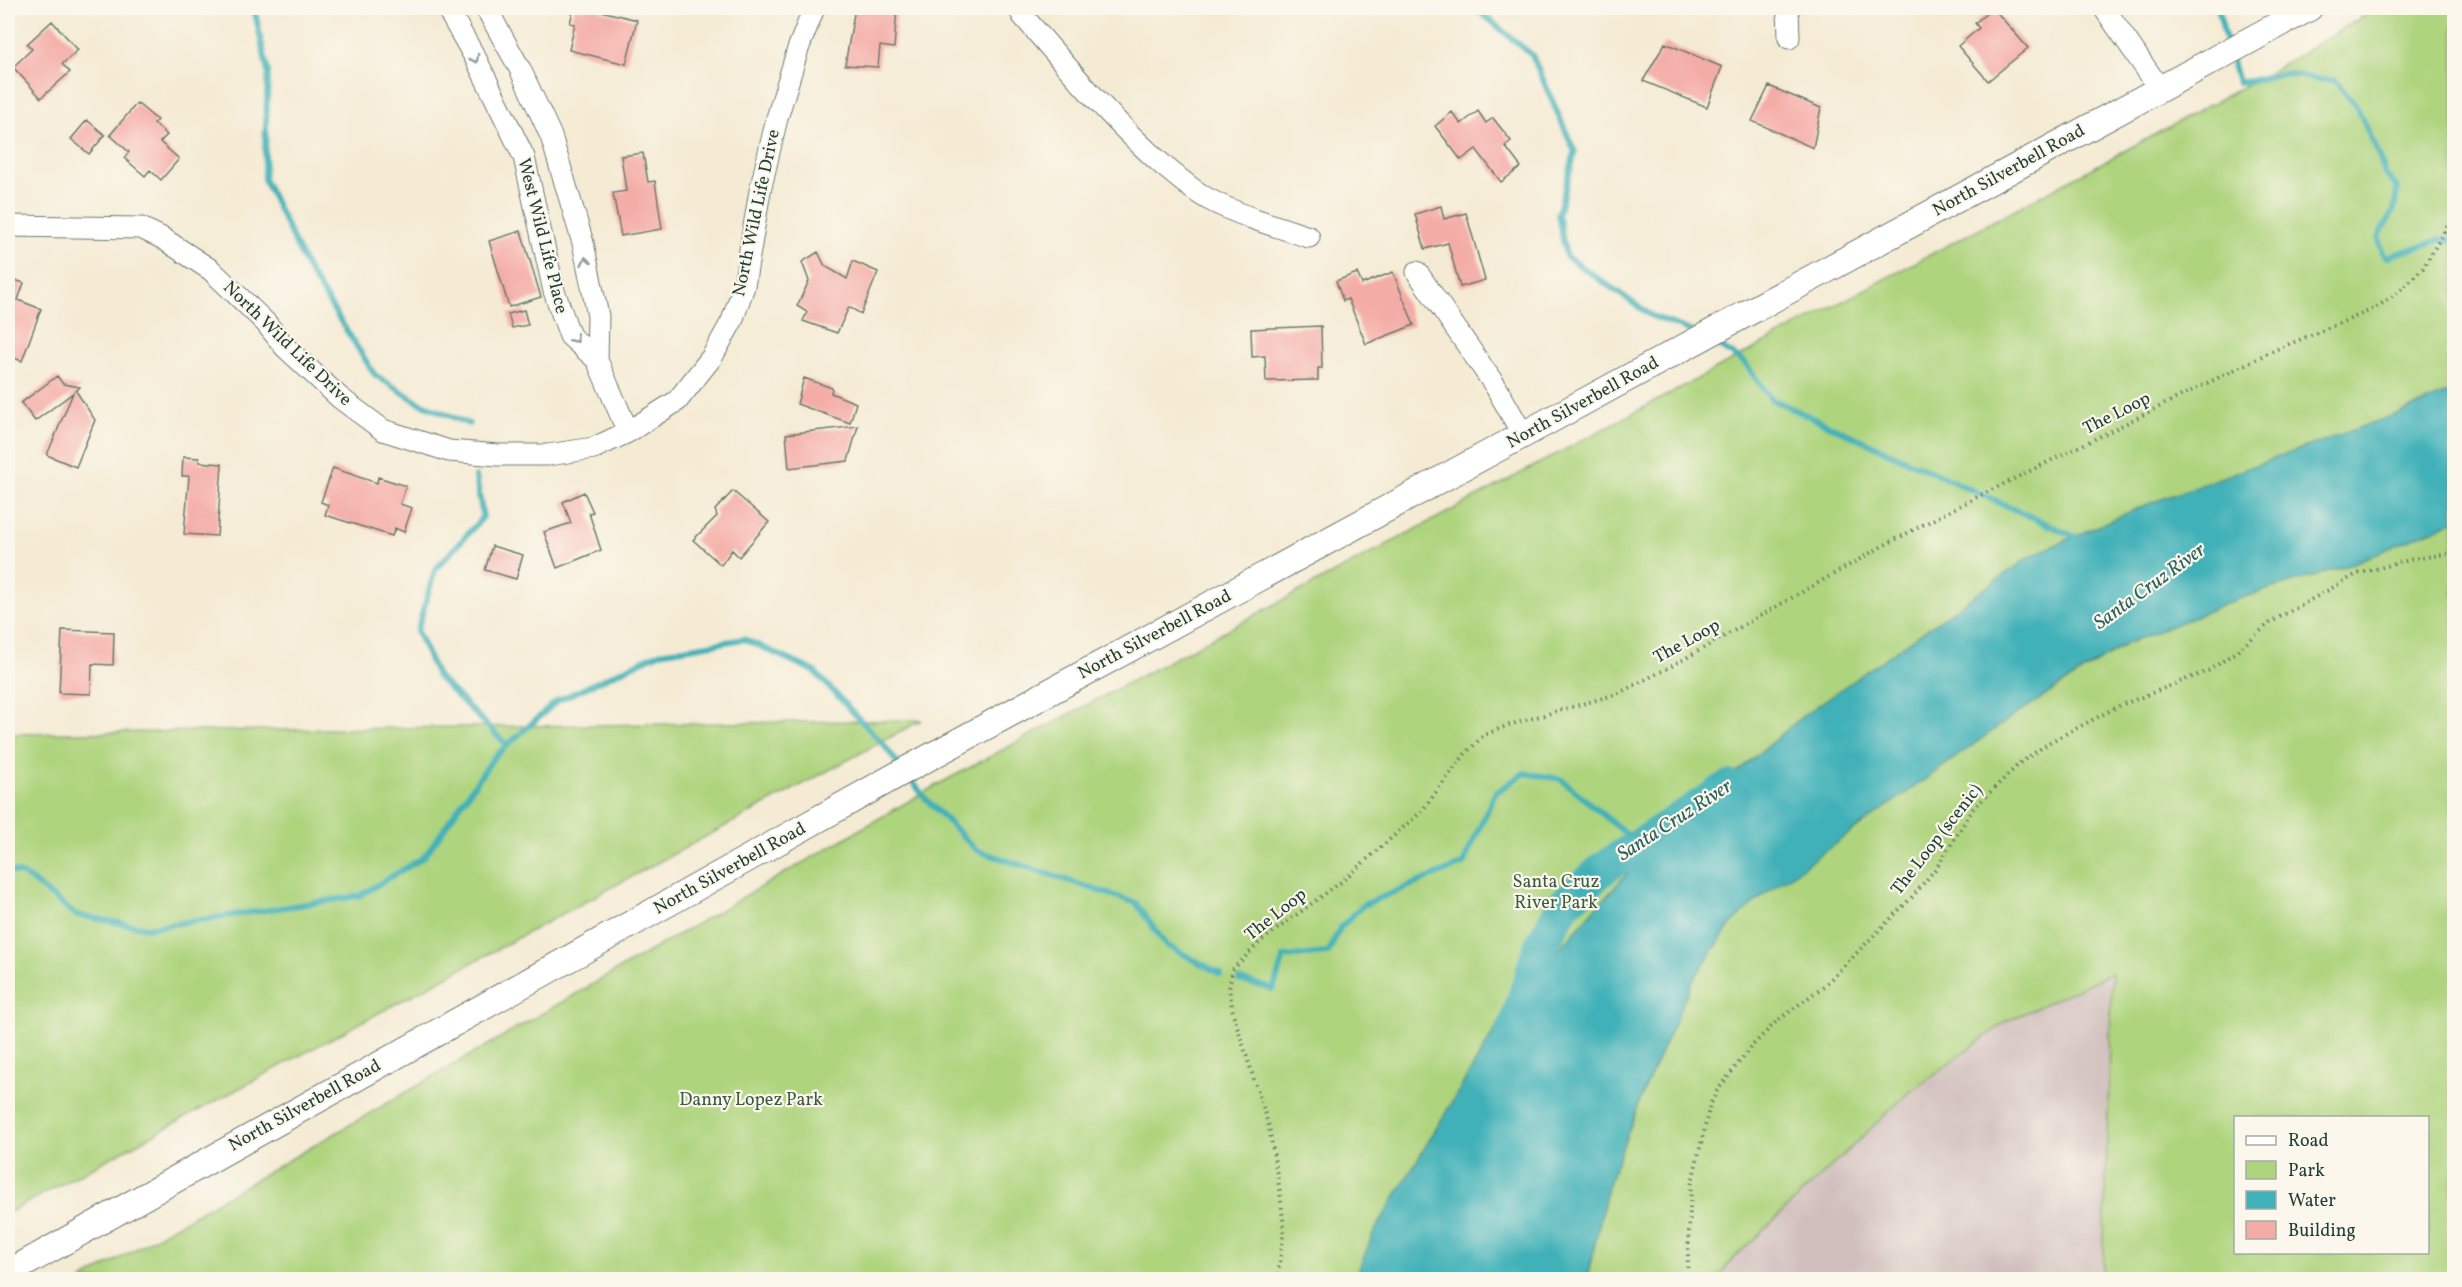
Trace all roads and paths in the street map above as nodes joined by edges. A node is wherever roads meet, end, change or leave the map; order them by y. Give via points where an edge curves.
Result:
1 (447, 8) edge
2 (486, 8) edge
3 (814, 8) edge
4 (1019, 8) edge
5 (1788, 8) edge
6 (2104, 8) edge
7 (2309, 8) edge
8 (1789, 38) dead end
9 (2160, 89) junction
10 (2454, 214) edge
11 (8, 226) edge
12 (1309, 237) dead end
13 (1417, 272) dead end
14 (597, 360) junction
15 (628, 432) junction
16 (1524, 435) junction
17 (2454, 553) edge
18 (8, 1273) edge
19 (1278, 1280) edge
20 (1687, 1280) edge

1 -> 14 street, West Wild Life Place via 524,157 554,291 570,336
14 -> 2 street, West Wild Life Place via 598,316 583,243 551,136
3 - 15 street, North Wild Life Drive via 777,118 744,286 732,321 712,357 677,401
4 - 12 street via 1090,93 1180,179 1208,199
5 - 8 street
6 - 9 street
7 - 9 main road, North Silverbell Road
9 - 16 main road, North Silverbell Road
10 - 19 path, The Loop via 2423,268 2374,309 2270,352 1959,506 1617,694 1484,735 1421,812 1341,882 1261,941 1233,969 1229,988 1233,1013 1269,1127 1280,1192 1284,1228
11 - 15 street, North Wild Life Drive via 141,228 162,238 211,270 285,347 340,398 383,430 449,451 498,455 549,455 594,448
13 - 16 street
14 - 15 street, West Wild Life Place
16 - 18 main road, North Silverbell Road via 904,771
17 - 20 path, The Loop (scenic) via 2413,559 2350,578 2271,622 2210,670 2119,706 2050,742 2020,764 1973,809 1937,867 1913,896 1824,985 1777,1021 1717,1091 1710,1105 1691,1186

